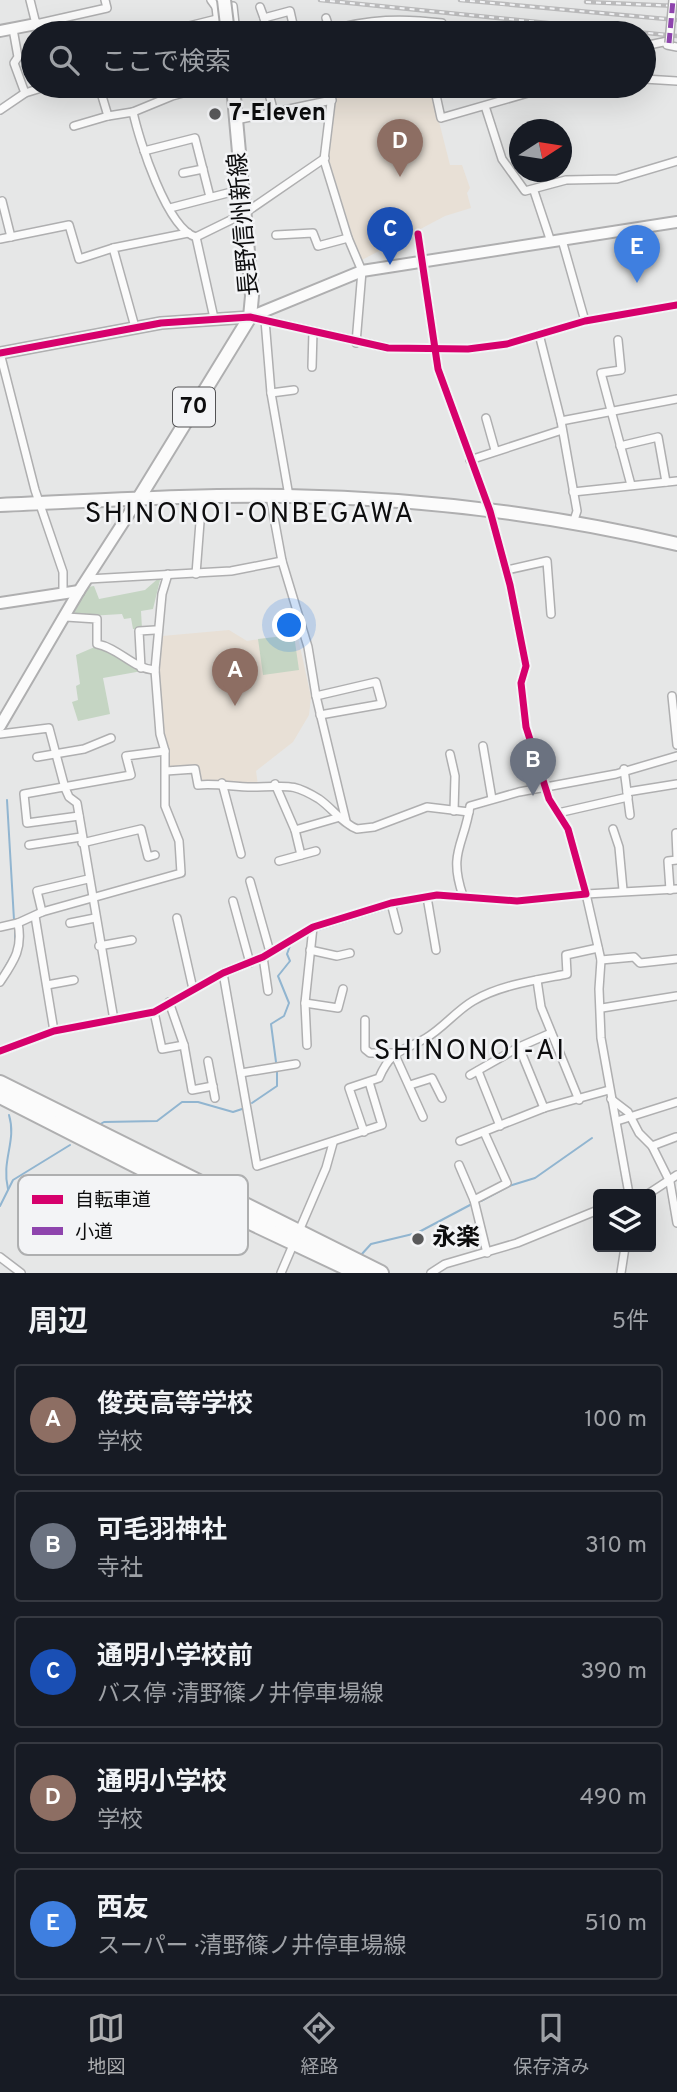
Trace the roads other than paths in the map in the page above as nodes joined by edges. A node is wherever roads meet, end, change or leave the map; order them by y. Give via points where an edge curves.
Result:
1 (30, 0) edge
2 (105, 0) edge
3 (675, 0) edge
4 (217, 2) edge
5 (260, 7) dead end
6 (675, 11) edge
7 (264, 18) junction
8 (326, 18) dead end
9 (217, 19) joint
10 (35, 21) edge
11 (52, 21) edge
12 (209, 21) edge
13 (224, 21) edge
14 (235, 21) edge
15 (265, 21) edge
16 (292, 21) edge
17 (327, 21) edge
18 (363, 21) edge
19 (425, 21) edge
20 (21, 27) edge
21 (13, 29) junction
22 (0, 31) edge
23 (656, 41) edge
24 (673, 45) edge
25 (656, 80) edge
26 (677, 81) edge
27 (21, 82) edge
28 (21, 96) edge
29 (103, 98) edge
30 (167, 98) edge
31 (234, 98) edge
32 (270, 98) edge
33 (436, 98) edge
34 (512, 98) edge
35 (332, 100) joint
36 (485, 106) junction
37 (0, 110) edge
38 (133, 113) junction
39 (274, 113) junction
40 (108, 116) junction
41 (236, 120) junction
42 (74, 126) dead end
43 (144, 152) junction
44 (325, 158) junction
45 (677, 161) edge
46 (203, 169) junction
47 (183, 173) dead end
48 (243, 189) junction
49 (534, 191) junction
50 (210, 197) junction
51 (0, 202) edge
52 (170, 208) junction
53 (245, 213) junction
54 (677, 222) edge
55 (418, 234) dead end
56 (192, 235) junction
57 (276, 235) dead end
58 (11, 237) junction
59 (348, 238) junction
60 (0, 239) edge
61 (556, 241) junction
62 (113, 248) junction
63 (423, 261) junction
64 (362, 271) junction
65 (677, 304) edge
66 (214, 317) junction
67 (250, 317) junction
68 (265, 320) junction
69 (586, 321) junction
70 (135, 327) junction
71 (313, 331) junction
72 (539, 334) junction
73 (618, 341) dead end
74 (356, 343) junction
75 (437, 348) junction
76 (0, 353) edge
77 (312, 367) dead end
78 (293, 390) dead end
79 (271, 393) junction
80 (677, 400) edge
81 (612, 412) junction
82 (486, 418) dead end
83 (561, 421) junction
84 (562, 430) junction
85 (620, 446) junction
86 (495, 450) junction
87 (470, 460) junction
88 (677, 481) edge
89 (666, 482) junction
90 (631, 485) junction
91 (573, 492) junction
92 (202, 496) junction
93 (270, 496) junction
94 (289, 496) junction
95 (139, 498) junction
96 (41, 503) junction
97 (0, 505) edge
98 (490, 511) junction
99 (573, 523) junction
100 (677, 544) edge
101 (282, 561) junction
102 (507, 570) junction
103 (168, 574) junction
104 (196, 574) junction
105 (88, 579) junction
106 (79, 591) junction
107 (64, 593) junction
108 (0, 603) edge
109 (551, 614) dead end
110 (66, 617) junction
111 (155, 630) dead end
112 (141, 667) junction
113 (155, 670) junction
114 (316, 696) junction
115 (671, 696) dead end
116 (320, 715) junction
117 (0, 726) edge
118 (0, 734) edge
119 (111, 737) dead end
120 (677, 745) edge
121 (483, 746) dead end
122 (165, 751) junction
123 (58, 753) junction
124 (450, 754) dead end
125 (677, 756) edge
126 (37, 757) dead end
127 (624, 769) junction
128 (166, 771) junction
129 (222, 783) junction
130 (275, 784) junction
131 (677, 784) edge
132 (544, 787) junction
133 (65, 788) junction
134 (628, 795) junction
135 (492, 799) junction
136 (454, 811) junction
137 (469, 812) junction
138 (558, 813) junction
139 (630, 815) dead end
140 (79, 816) junction
141 (343, 819) junction
142 (613, 829) dead end
143 (295, 830) junction
144 (676, 832) edge
145 (81, 840) junction
146 (29, 845) dead end
147 (316, 851) dead end
148 (155, 855) dead end
149 (241, 855) dead end
150 (301, 855) junction
151 (677, 858) edge
152 (279, 861) dead end
153 (88, 879) junction
154 (250, 881) dead end
155 (673, 889) edge
156 (623, 890) junction
157 (586, 894) junction
158 (463, 896) junction
159 (92, 897) junction
160 (427, 897) junction
161 (233, 901) dead end
162 (391, 903) junction
163 (38, 914) junction
164 (95, 918) junction
165 (177, 918) dead end
166 (18, 923) junction
167 (71, 923) dead end
168 (0, 927) edge
169 (313, 927) junction
170 (398, 930) dead end
171 (132, 940) dead end
172 (99, 946) junction
173 (598, 948) junction
174 (310, 950) junction
175 (436, 950) dead end
176 (350, 953) dead end
177 (267, 954) junction
178 (677, 959) edge
179 (601, 960) junction
180 (250, 963) junction
181 (223, 972) junction
182 (74, 979) dead end
183 (537, 980) junction
184 (0, 982) edge
185 (47, 985) junction
186 (193, 989) junction
187 (344, 989) dead end
188 (268, 991) dead end
189 (677, 996) edge
190 (169, 1002) junction
191 (305, 1003) junction
192 (602, 1008) junction
193 (154, 1012) junction
194 (114, 1020) junction
195 (365, 1020) dead end
196 (54, 1031) junction
197 (551, 1033) junction
198 (184, 1045) junction
199 (307, 1045) dead end
200 (519, 1047) junction
201 (0, 1051) edge
202 (394, 1053) junction
203 (208, 1061) dead end
204 (296, 1064) dead end
205 (241, 1073) junction
206 (369, 1082) junction
207 (0, 1083) edge
208 (410, 1085) junction
209 (213, 1086) junction
210 (610, 1094) junction
211 (0, 1096) edge
212 (215, 1097) dead end
213 (442, 1098) dead end
214 (579, 1100) junction
215 (677, 1102) edge
216 (544, 1108) junction
217 (629, 1116) junction
218 (424, 1117) dead end
219 (617, 1121) junction
220 (500, 1126) junction
221 (364, 1132) junction
222 (484, 1132) junction
223 (676, 1137) edge
224 (460, 1141) dead end
225 (333, 1143) junction
226 (652, 1146) junction
227 (459, 1165) dead end
228 (155, 1175) edge
229 (177, 1175) edge
230 (677, 1175) edge
231 (670, 1182) junction
232 (628, 1189) edge
233 (656, 1190) edge
234 (474, 1200) junction
235 (248, 1212) edge
236 (593, 1212) edge
237 (248, 1218) edge
238 (677, 1223) edge
239 (295, 1236) junction
240 (487, 1252) junction
241 (624, 1252) edge
242 (0, 1257) edge
243 (20, 1273) edge
244 (281, 1273) edge
245 (358, 1273) edge
246 (381, 1273) edge
247 (431, 1273) edge
248 (621, 1273) edge

1 - 10 street
2 - 11 street via 107,8
3 - 6 street, bridge
3 - 24 street, bridge
4 - 9 street
4 - 13 main road, bridge
4 - 14 street via 233,6
5 - 7 street
7 - 15 street
7 - 16 street via 290,11
8 - 17 street
9 - 12 street
18 - 19 street
20 - 21 main road
21 - 22 main road
21 - 27 street via 18,57 14,63
23 - 24 street
25 - 26 street
28 - 37 street
29 - 40 street
30 - 38 street
31 - 41 main road, 長野信州新線
32 - 39 street
33 - 36 street via 440,118
34 - 36 street
35 - 39 street
35 - 44 street
36 - 49 street via 502,159 525,191
38 - 40 street
38 - 43 street
39 - 41 street
40 - 42 street
41 - 48 main road, 長野信州新線
43 - 46 street via 195,138
43 - 52 street
44 - 53 street
44 - 59 street
45 - 49 street via 617,179 566,180
46 - 47 street
46 - 50 street
48 - 50 street
48 - 53 main road, 長野信州新線
49 - 61 street
50 - 52 street
51 - 58 street
52 - 56 street
53 - 56 street
53 - 67 main road, 長野信州新線
54 - 61 main road
55 - 63 street
56 - 62 street
56 - 66 street
57 - 59 street via 313,233 318,246
58 - 60 street
58 - 62 street via 69,225 79,259
59 - 64 street
61 - 63 main road
61 - 69 street
62 - 70 street
63 - 64 main road
63 - 75 street
64 - 67 main road
64 - 74 street
65 - 69 street
66 - 67 main road
66 - 70 main road
67 - 68 street
67 - 95 main road, 長野信州新線 / 70
68 - 71 street
68 - 79 street
69 - 72 street
70 - 76 main road
71 - 74 street
71 - 77 street
72 - 75 street via 507,344
72 - 83 street
73 - 81 street via 621,370 601,373
74 - 75 street
75 - 87 street via 438,369
76 - 96 street
78 - 79 street
79 - 94 street
80 - 81 street
81 - 83 street
81 - 85 street
82 - 86 street
83 - 84 street
84 - 86 street
84 - 91 street
85 - 89 street via 658,437
85 - 90 street
86 - 87 street
87 - 98 street
88 - 89 street
89 - 90 street
90 - 91 street
91 - 99 street via 577,511
92 - 93 main road
92 - 95 main road
92 - 104 street
93 - 94 main road
93 - 101 street
94 - 98 main road
95 - 96 main road
95 - 105 main road
96 - 97 main road
96 - 107 street via 63,572
98 - 99 main road
98 - 102 street
99 - 100 main road
101 - 104 street
101 - 114 street via 308,647
102 - 109 street via 547,561
102 - 132 street via 526,666 521,683 526,727
103 - 104 street
103 - 105 street
103 - 113 street
105 - 106 main road
106 - 107 main road
106 - 110 main road
107 - 108 main road
110 - 112 street via 97,619 97,644
110 - 117 main road
111 - 112 street via 139,631
112 - 113 street
113 - 122 street
114 - 116 street
114 - 116 street via 376,682 382,704
115 - 120 street
116 - 141 street
118 - 123 street via 47,726
119 - 123 street via 85,749
121 - 135 street
122 - 128 street
122 - 133 street via 126,757 131,775
123 - 126 street
123 - 133 street
124 - 136 street
125 - 127 street
127 - 132 street
127 - 134 street
128 - 129 street via 195,769 198,785
128 - 159 street via 166,806 180,841 181,873
129 - 130 street
129 - 149 street
130 - 141 street via 303,790
130 - 143 street
131 - 134 street
132 - 135 street
132 - 138 street
133 - 140 street via 77,803
133 - 140 street via 24,794 27,823
134 - 138 street
134 - 139 street
135 - 137 street via 470,806
136 - 137 street
136 - 141 street via 427,807 357,829
137 - 158 street via 454,859
138 - 157 street via 568,829
140 - 145 street
141 - 143 street
142 - 156 street
143 - 150 street
144 - 151 street
145 - 146 street
145 - 148 street via 141,829 148,856
145 - 153 street
147 - 150 street
150 - 152 street
151 - 155 street via 668,861
153 - 159 street
153 - 163 street via 37,891
154 - 177 street
155 - 156 street
156 - 157 street
157 - 158 street via 517,901
157 - 173 street
158 - 160 street
159 - 163 street
159 - 164 street
160 - 162 street
160 - 175 street
161 - 180 street
162 - 169 street
162 - 170 street
163 - 166 street
163 - 185 street
164 - 167 street
164 - 172 street
165 - 186 street
166 - 168 street
166 - 184 street via 19,952
169 - 174 street
169 - 177 street
171 - 172 street
172 - 194 street
173 - 179 street
173 - 183 street via 566,955 567,974
174 - 176 street via 337,956
174 - 191 street
177 - 180 street
177 - 188 street
178 - 179 street via 640,963 634,957
179 - 192 street
180 - 181 street
181 - 186 street
181 - 205 street
182 - 185 street
183 - 197 street
183 - 202 street via 473,1000 428,1037
185 - 196 street
186 - 190 street
187 - 191 street via 338,1008
189 - 192 street
190 - 193 street
190 - 198 street
191 - 199 street
192 - 210 street via 601,1038
193 - 194 street
193 - 198 street via 162,1049
194 - 196 street
195 - 202 street via 365,1049
196 - 201 street
197 - 200 street
197 - 214 street
198 - 209 street via 192,1090
200 - 216 street
200 - 220 street via 474,1073
202 - 206 street via 379,1078
202 - 208 street
203 - 209 street
204 - 205 street
205 - 225 street via 257,1166
206 - 221 street via 382,1125
206 - 221 street via 349,1088
207 - 229 highway
208 - 213 street via 432,1078
208 - 218 street
209 - 212 street
210 - 214 street
210 - 217 street
210 - 219 street
211 - 228 highway
214 - 216 street
215 - 217 street
216 - 220 street
217 - 219 street
217 - 226 street
219 - 232 street
220 - 222 street
221 - 225 street
222 - 224 street
222 - 234 street via 508,1183
223 - 226 street
225 - 239 street
226 - 231 street
227 - 234 street
230 - 231 street
231 - 233 street
231 - 238 street
234 - 240 street
235 - 239 highway
236 - 240 street
237 - 239 highway
239 - 244 street
239 - 245 highway
239 - 246 highway
240 - 247 street via 445,1264
241 - 248 street
242 - 243 street

